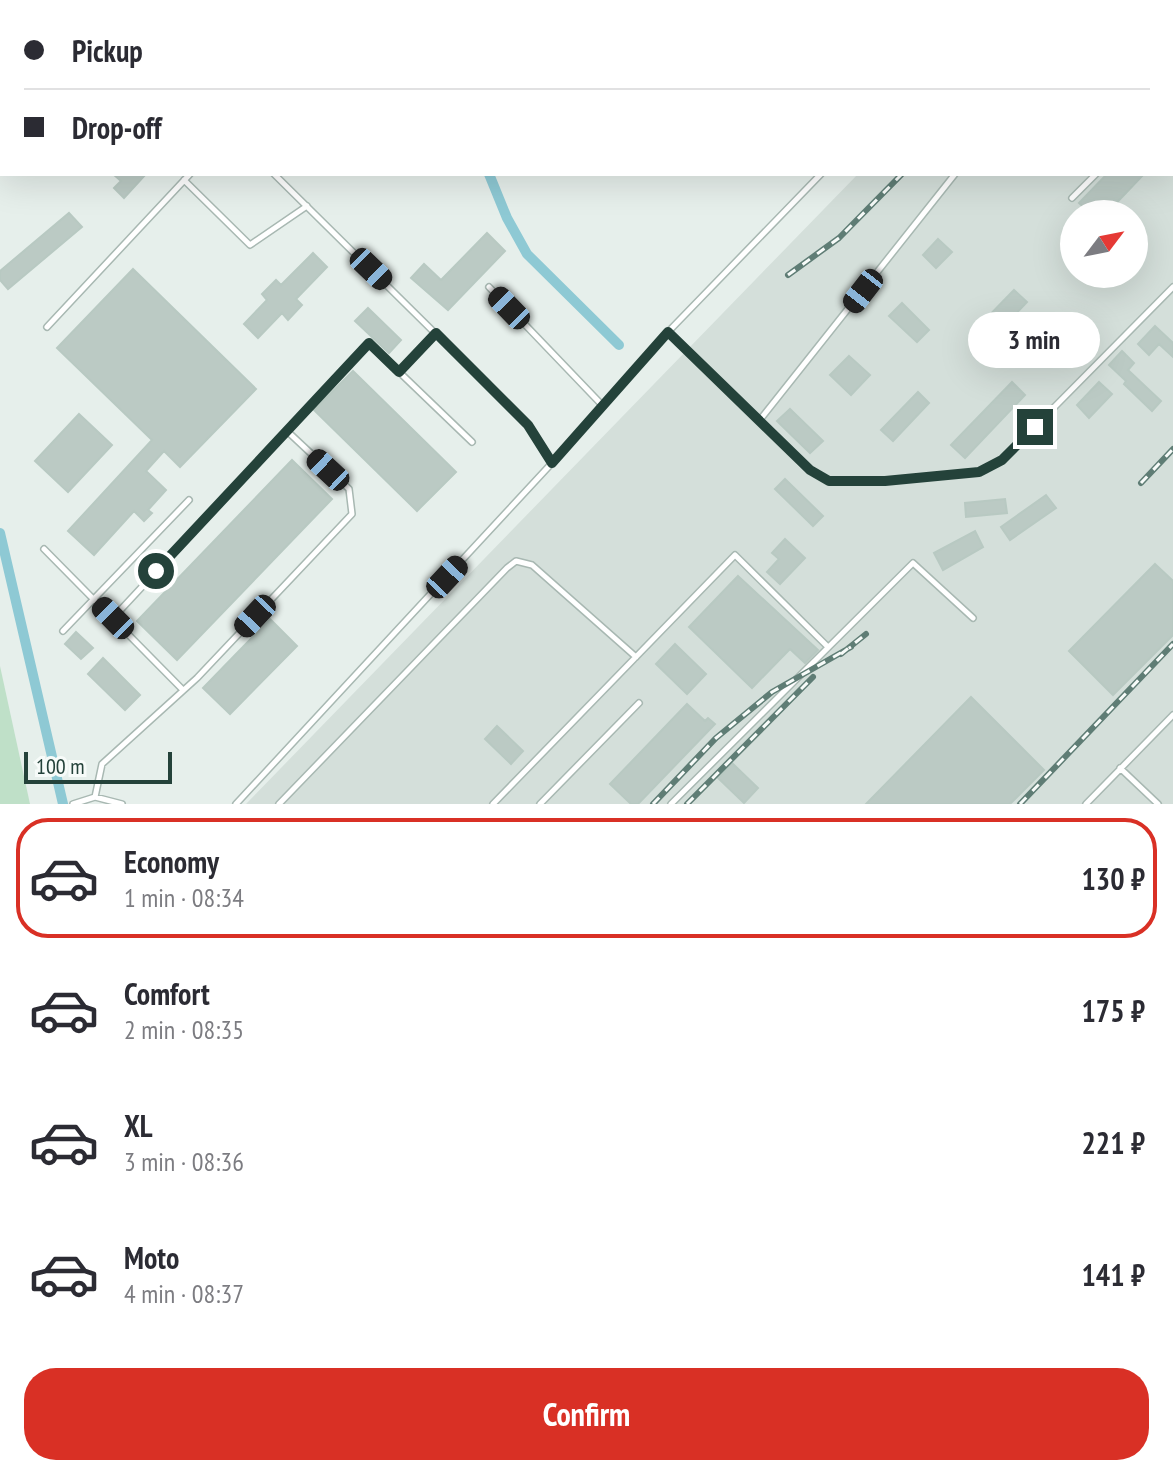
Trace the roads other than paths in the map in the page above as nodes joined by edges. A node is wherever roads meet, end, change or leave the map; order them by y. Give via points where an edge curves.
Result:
1 (188, 176) edge
2 (276, 176) edge
3 (819, 176) edge
4 (953, 176) edge
5 (1094, 176) edge
6 (184, 180) junction
7 (1072, 198) dead end
8 (307, 206) junction
9 (489, 287) dead end
10 (1173, 287) edge
11 (47, 327) dead end
12 (668, 332) junction
13 (436, 333) junction
14 (399, 372) junction
15 (603, 406) junction
16 (759, 421) junction
17 (287, 431) junction
18 (472, 442) dead end
19 (552, 463) junction
20 (189, 500) dead end
21 (44, 549) dead end
22 (94, 599) junction
23 (113, 618) junction
24 (973, 618) dead end
25 (63, 631) dead end
26 (828, 647) junction
27 (636, 657) junction
28 (183, 690) junction
29 (639, 703) dead end
30 (1173, 715) edge
31 (1120, 768) junction
32 (95, 797) junction
33 (73, 803) edge
34 (122, 804) edge
35 (236, 804) edge
36 (279, 804) edge
37 (493, 804) edge
38 (540, 804) edge
39 (671, 804) edge
40 (1086, 804) edge
41 (1158, 804) edge

1 - 6 lane
2 - 8 lane
3 - 12 lane
4 - 16 lane
5 - 7 lane
6 - 8 lane via 250,245
6 - 11 lane
8 - 13 lane
9 - 15 lane
10 - 16 lane via 1002,460 979,472 829,481 810,470
12 - 15 lane
12 - 16 lane
13 - 14 lane
13 - 19 lane via 528,425
14 - 17 lane via 369,343
14 - 18 lane
15 - 19 lane
17 - 23 lane
17 - 28 lane via 349,489 352,514
19 - 35 lane
20 - 22 lane
21 - 22 lane
22 - 23 lane
22 - 25 lane
23 - 28 lane
24 - 26 lane via 913,563
26 - 27 lane via 735,555
26 - 39 lane
27 - 36 lane via 532,565 516,561
27 - 37 lane
28 - 32 lane via 102,764
29 - 38 lane
30 - 31 lane
31 - 40 lane
31 - 41 lane
32 - 33 lane
32 - 34 lane

